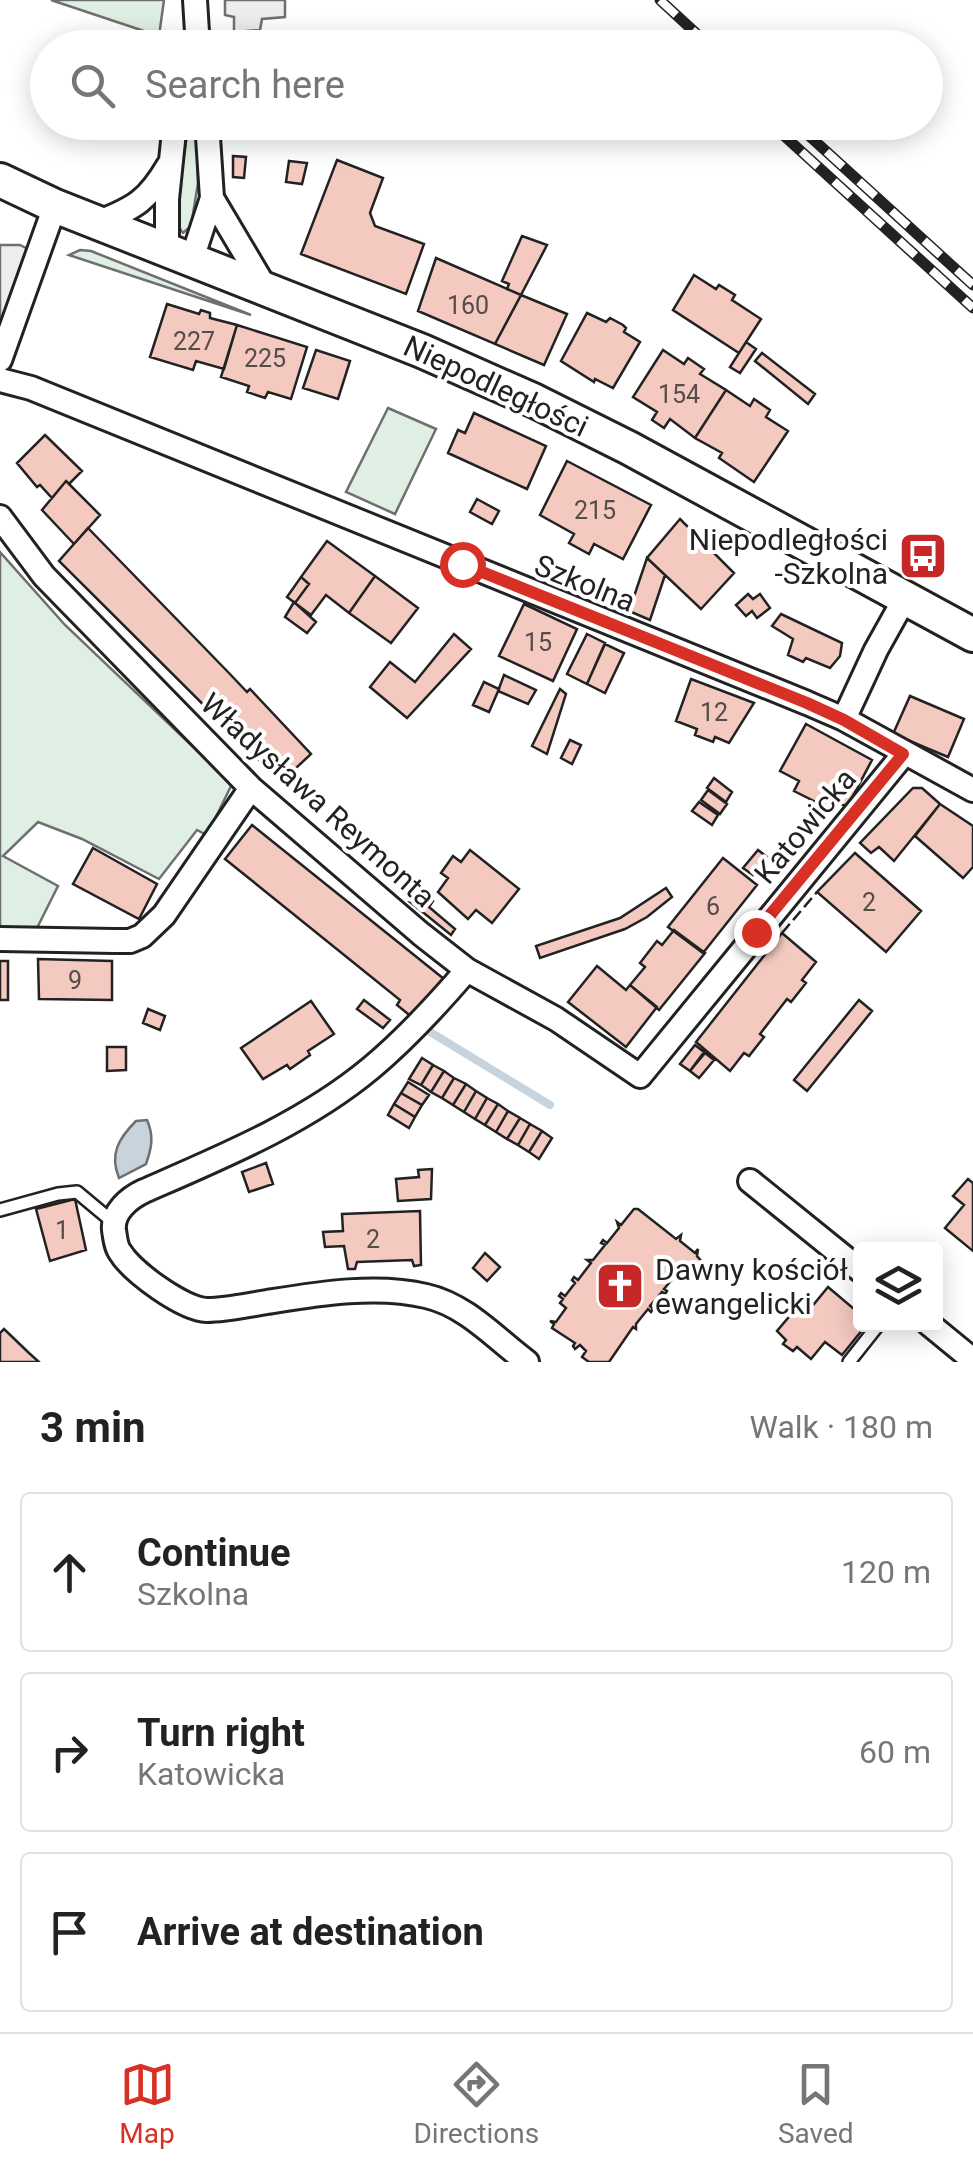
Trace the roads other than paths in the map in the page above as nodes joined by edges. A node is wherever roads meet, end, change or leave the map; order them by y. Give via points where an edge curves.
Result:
1 (195, 0) edge
2 (195, 30) edge
3 (173, 140) edge
4 (208, 140) edge
5 (170, 163) junction
6 (0, 180) edge
7 (212, 198) junction
8 (55, 206) junction
9 (99, 222) junction
10 (180, 254) junction
11 (266, 288) junction
12 (0, 360) edge
13 (0, 380) edge
14 (0, 517) edge
15 (906, 598) junction
16 (973, 635) edge
17 (844, 720) junction
18 (903, 754) junction
19 (251, 788) junction
20 (973, 790) edge
21 (0, 939) edge
22 (467, 970) junction
23 (640, 1076) joint
24 (750, 1181) dead end
25 (0, 1210) edge
26 (113, 1222) junction
27 (853, 1264) edge
28 (872, 1332) edge
29 (939, 1332) edge
30 (973, 1360) edge
31 (527, 1362) edge
32 (848, 1362) edge

1 - 2 street
3 - 5 street
4 - 7 street
5 - 9 street via 134,208
5 - 10 street
6 - 8 main road, Niepodległości
7 - 10 street
7 - 11 street
8 - 9 main road, Niepodległości
8 - 12 street
9 - 10 main road, Niepodległości
10 - 11 main road, Niepodległości
11 - 15 main road, Niepodległości via 422,350 629,448
13 - 17 street, Szkolna
14 - 19 street, Władysława Reymonta via 44,576
15 - 16 main road, Niepodległości
15 - 17 street
17 - 18 street, Szkolna
18 - 20 street, Szkolna
18 - 23 street, Katowicka
19 - 21 street via 164,915 142,936
19 - 22 street, Władysława Reymonta
22 - 23 street, Władysława Reymonta
22 - 26 street via 368,1071 276,1130 140,1193
24 - 27 street
25 - 26 lane via 77,1192
26 - 31 street via 118,1251 138,1271 203,1310 373,1290 427,1296 463,1311
28 - 32 lane
29 - 30 street

